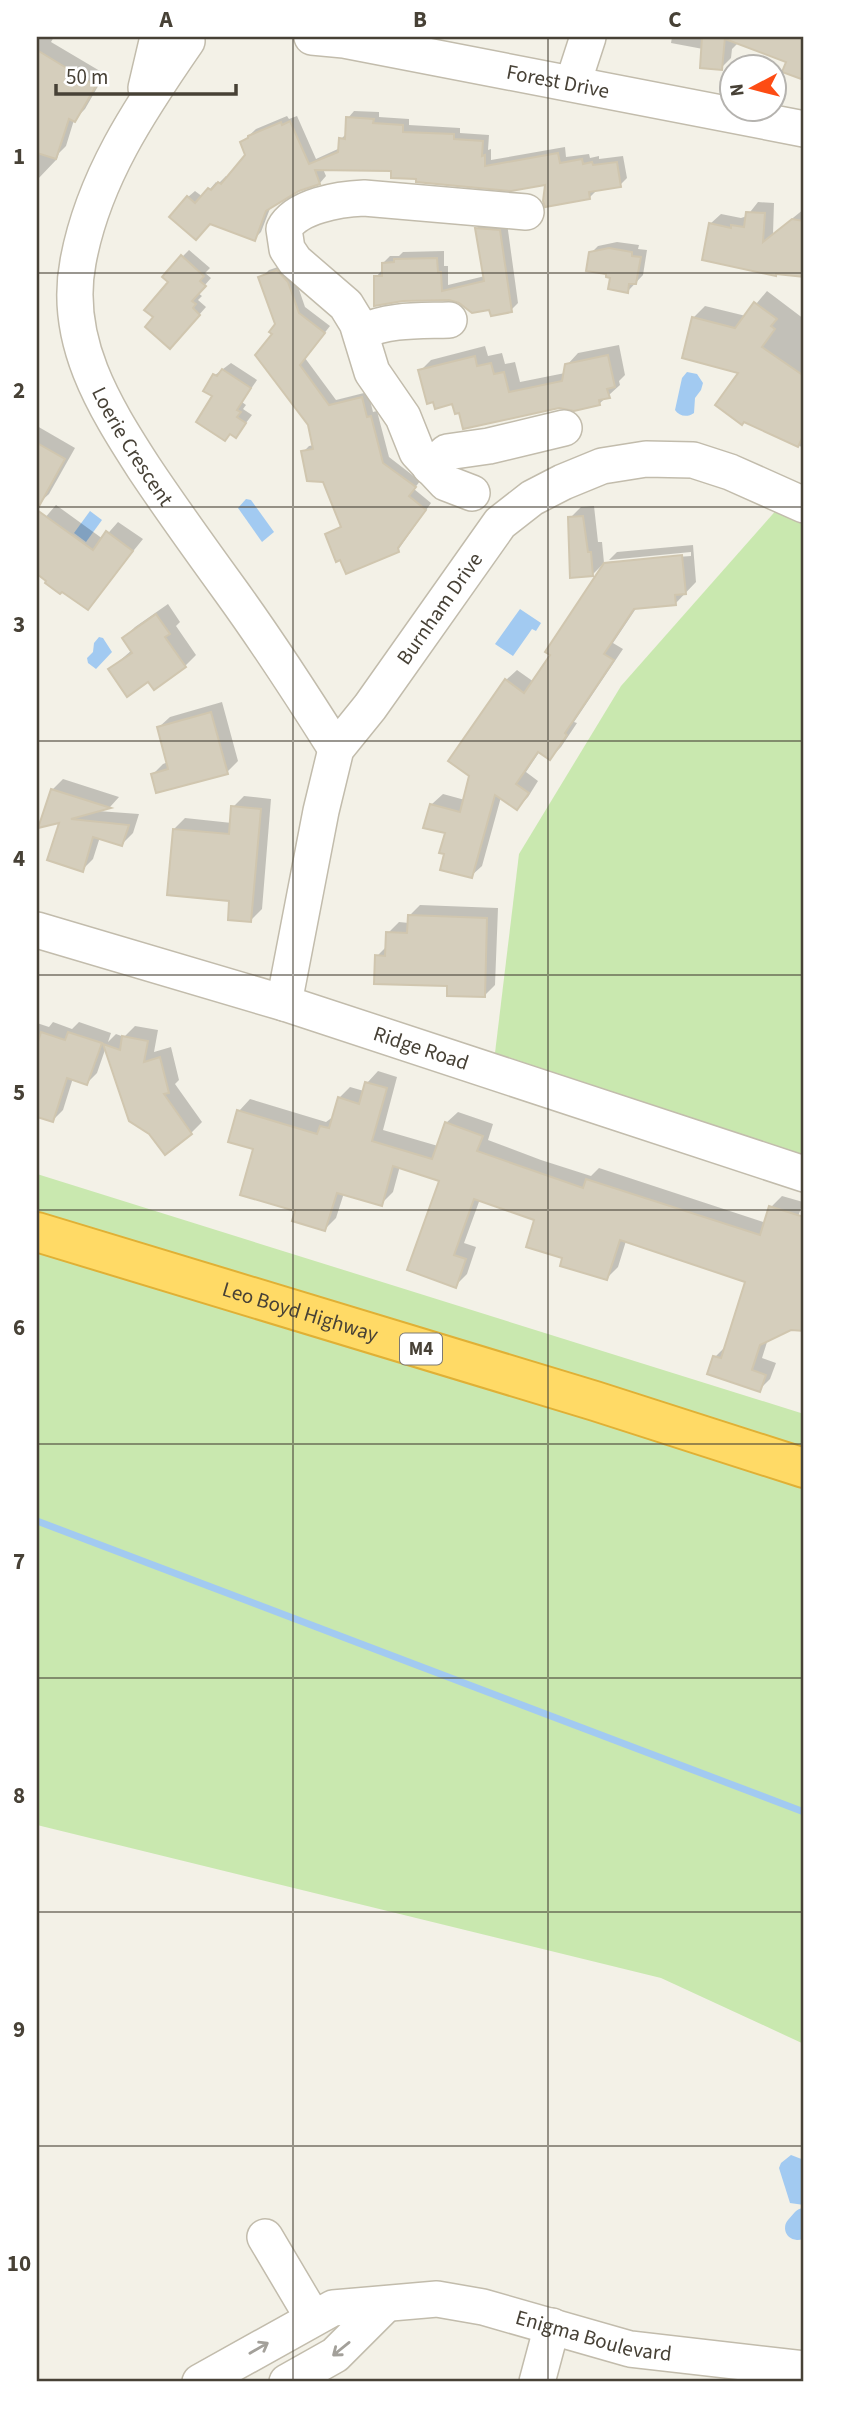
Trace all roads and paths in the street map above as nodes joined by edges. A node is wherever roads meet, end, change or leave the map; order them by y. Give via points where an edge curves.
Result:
1 (312, 37) edge
2 (588, 37) edge
3 (177, 38) edge
4 (573, 83) junction
5 (804, 129) edge
6 (526, 212) dead end
7 (449, 320) dead end
8 (362, 332) junction
9 (564, 428) dead end
10 (439, 460) junction
11 (804, 505) edge
12 (500, 523) junction
13 (335, 749) junction
14 (37, 930) edge
15 (284, 1003) junction
16 (804, 1174) edge
17 (37, 1232) edge
18 (804, 1468) edge
19 (265, 2236) dead end
20 (385, 2305) junction
21 (313, 2318) junction
22 (552, 2326) junction
23 (804, 2369) edge
24 (200, 2382) edge
25 (287, 2382) edge
26 (537, 2382) edge

1 - 4 street, Forest Drive
2 - 4 street
3 - 13 street, Loerie Crescent via 92,209 75,288 82,353 112,420
4 - 5 street, Forest Drive
6 - 8 street via 342,198 295,214 284,229 287,249 346,305
7 - 8 street via 391,322
8 - 10 street via 372,372 403,417 428,433
9 - 10 street
10 - 12 street via 464,471 472,494
11 - 12 street, Burnham Drive via 693,460 646,459 602,466 564,482 532,498
12 - 13 street, Burnham Drive
13 - 15 street, Burnham Drive
14 - 15 street, Ridge Road
15 - 16 street, Ridge Road
17 - 18 highway, Leo Boyd Highway / M4
19 - 21 street
20 - 21 street, Enigma Boulevard via 333,2308
20 - 22 street, Enigma Boulevard via 437,2298
20 -> 25 street via 335,2355
24 -> 21 street, Enigma Boulevard
22 - 23 street, Enigma Boulevard via 630,2349
22 - 26 street

